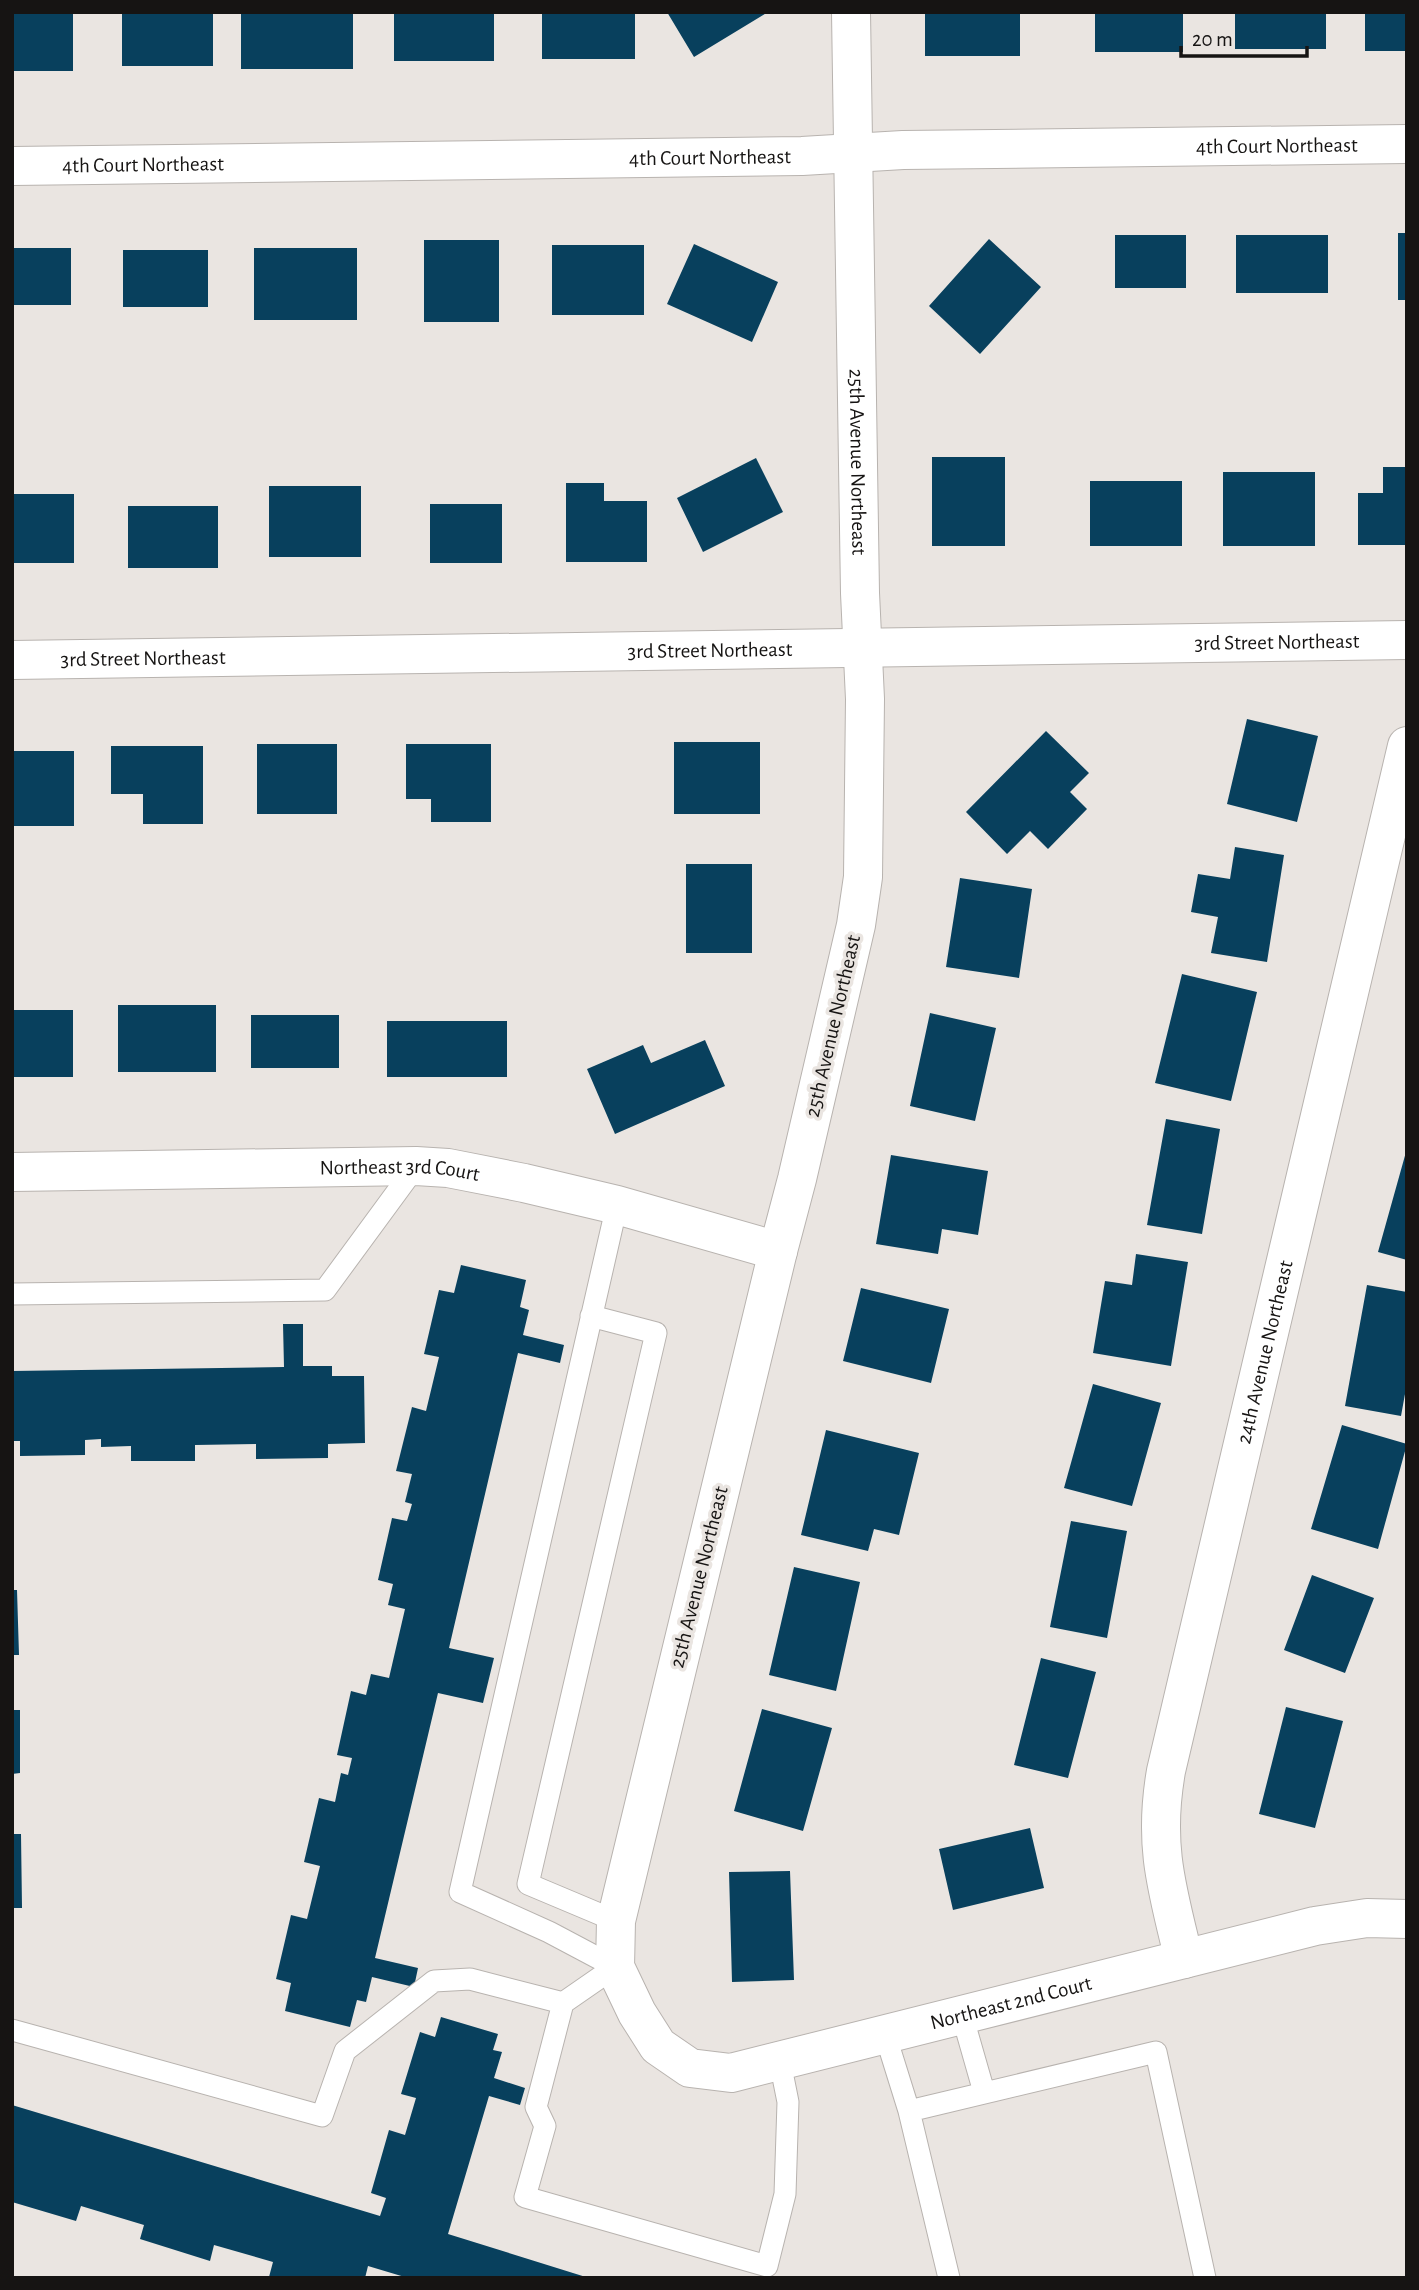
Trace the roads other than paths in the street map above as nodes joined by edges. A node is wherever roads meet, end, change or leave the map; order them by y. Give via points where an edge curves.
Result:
1 (851, 12) edge
2 (1407, 144) edge
3 (853, 153) junction
4 (12, 166) edge
5 (1407, 640) edge
6 (862, 648) junction
7 (12, 660) edge
8 (1407, 746) edge
9 (416, 1166) junction
10 (12, 1172) edge
11 (617, 1205) junction
12 (778, 1251) junction
13 (12, 1294) edge
14 (591, 1316) junction
15 (1407, 1919) edge
16 (616, 1921) junction
17 (1184, 1959) junction
18 (615, 1967) junction
19 (564, 2003) junction
20 (637, 2013) joint
21 (962, 2015) junction
22 (12, 2030) edge
23 (885, 2034) junction
24 (780, 2062) junction
25 (984, 2092) junction
26 (909, 2111) junction
27 (949, 2278) edge
28 (1205, 2278) edge

1 - 3 street, 25th Avenue Northeast
2 - 3 street, 4th Court Northeast
3 - 4 street, 4th Court Northeast
3 - 6 street, 25th Avenue Northeast
5 - 6 street, 3rd Street Northeast
6 - 7 street, 3rd Street Northeast
6 - 12 street, 25th Avenue Northeast via 863,877 856,925
8 - 17 street, 24th Avenue Northeast via 1166,1771 1160,1807 1161,1855
9 - 10 street, Northeast 3rd Court
9 - 11 street, Northeast 3rd Court via 448,1168
9 - 13 lane via 326,1290
11 - 12 street, Northeast 3rd Court
11 - 14 lane
12 - 16 street, 25th Avenue Northeast
14 - 16 lane via 656,1333 528,1884
14 - 18 lane via 460,1892
15 - 17 street, Northeast 2nd Court via 1367,1918 1315,1926
16 - 18 street, 25th Avenue Northeast
17 - 21 street, Northeast 2nd Court
18 - 19 lane
18 - 20 street, 25th Avenue Northeast
19 - 22 lane via 470,1979 434,1981 345,2051 322,2116
19 - 24 lane via 536,2107 545,2126 525,2197 767,2266 785,2194 788,2102
20 - 24 street, Northeast 2nd Court via 658,2046 690,2068 731,2073
21 - 23 street, Northeast 2nd Court
21 - 25 lane
23 - 24 street, Northeast 2nd Court
23 - 26 lane
25 - 26 lane
25 - 28 lane via 1156,2052
26 - 27 lane

